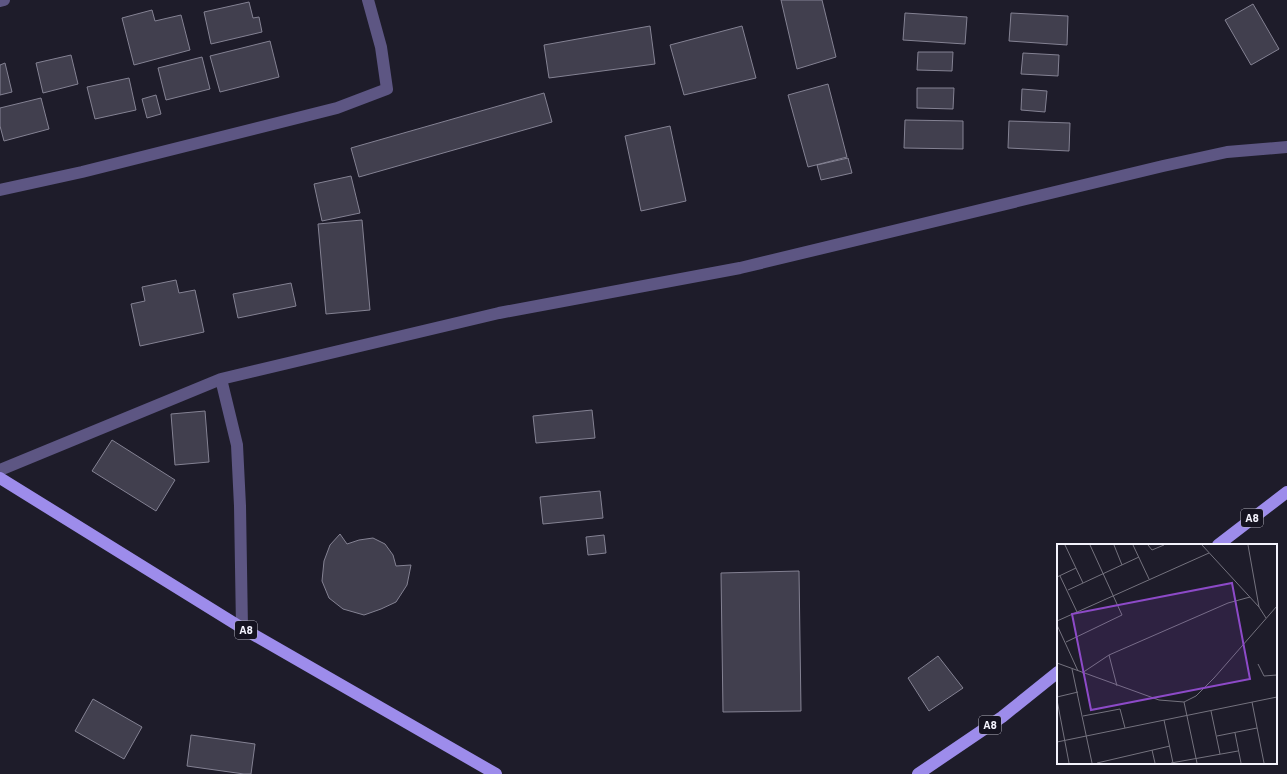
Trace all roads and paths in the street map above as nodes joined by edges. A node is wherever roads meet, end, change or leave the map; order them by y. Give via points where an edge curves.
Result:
1 (4, 0) edge
2 (368, 0) edge
3 (0, 1) edge
4 (1287, 147) edge
5 (0, 190) edge
6 (221, 379) junction
7 (0, 470) edge
8 (0, 478) edge
9 (1287, 492) edge
10 (1219, 544) edge
11 (242, 628) junction
12 (1057, 673) edge
13 (496, 774) edge
14 (918, 774) edge

1 - 3 street
2 - 5 street via 381,47 387,89 322,112
4 - 6 street via 1227,152 740,268 498,313
6 - 7 street
6 - 11 street via 237,445
8 - 11 main road, A8
9 - 10 main road, A8
11 - 13 main road, A8
12 - 14 main road, A8 via 1002,717

